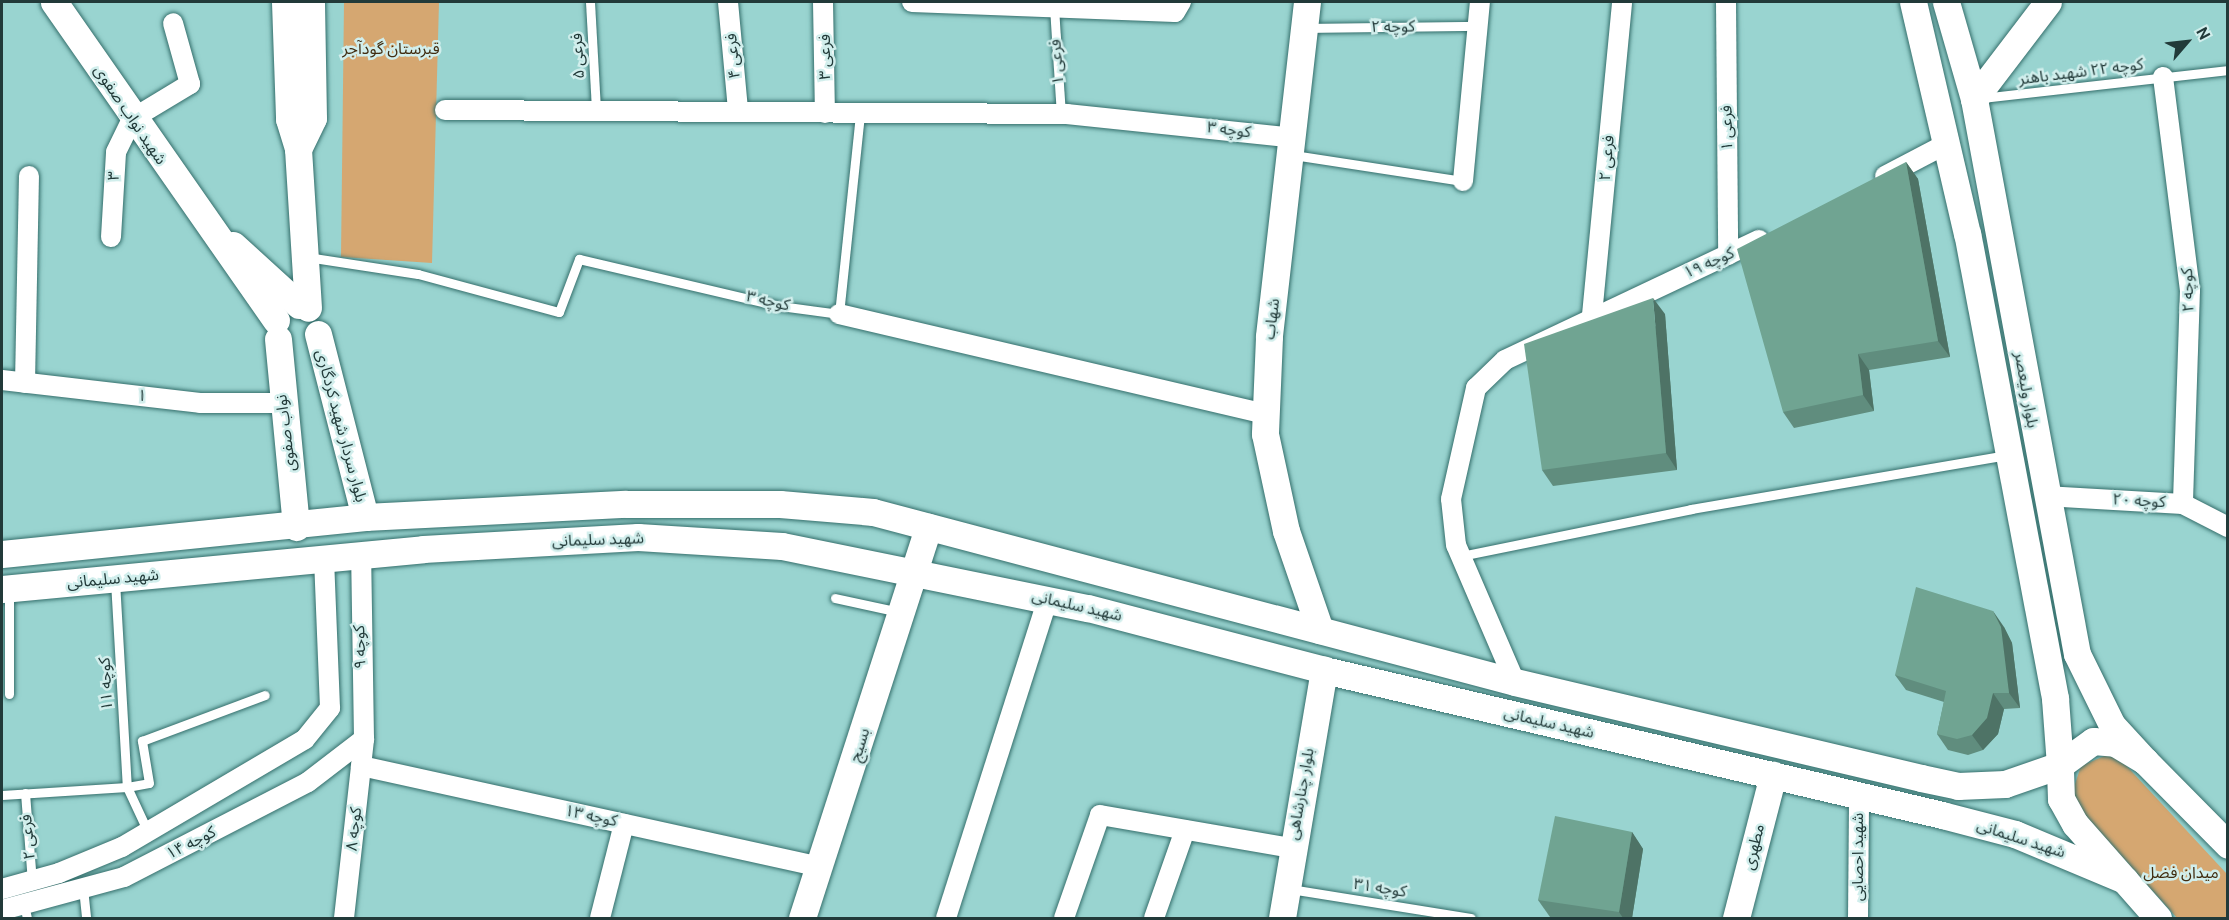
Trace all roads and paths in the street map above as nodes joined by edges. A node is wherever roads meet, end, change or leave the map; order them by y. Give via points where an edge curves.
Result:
1 (54, 2) edge
2 (285, 2) edge
3 (311, 2) edge
4 (590, 2) edge
5 (728, 2) edge
6 (824, 2) edge
7 (912, 2) edge
8 (1181, 2) edge
9 (1480, 2) edge
10 (1622, 2) edge
11 (1726, 2) edge
12 (1913, 2) edge
13 (1946, 2) edge
14 (2048, 2) edge
15 (1054, 5) edge
16 (1307, 15) edge
17 (173, 23) dead end
18 (1479, 26) junction
19 (2228, 70) edge
20 (2163, 77) junction
21 (1974, 99) junction
22 (445, 110) dead end
23 (596, 110) junction
24 (738, 110) junction
25 (825, 113) junction
26 (860, 114) junction
27 (1061, 114) junction
28 (132, 119) junction
29 (1946, 144) junction
30 (1293, 146) junction
31 (298, 149) junction
32 (29, 176) dead end
33 (1463, 181) joint
34 (1861, 189) edge
35 (209, 226) junction
36 (1779, 230) edge
37 (111, 237) dead end
38 (1728, 255) junction
39 (306, 257) junction
40 (304, 307) junction
41 (840, 314) junction
42 (1592, 315) junction
43 (277, 329) junction
44 (318, 334) junction
45 (2, 380) edge
46 (26, 383) junction
47 (282, 403) junction
48 (1266, 414) junction
49 (2010, 455) junction
50 (2045, 496) junction
51 (2183, 504) junction
52 (365, 517) junction
53 (296, 527) junction
54 (928, 527) junction
55 (2228, 527) edge
56 (62, 549) junction
57 (2, 554) edge
58 (361, 555) junction
59 (1461, 556) junction
60 (324, 559) junction
61 (914, 570) junction
62 (115, 579) junction
63 (62, 583) junction
64 (5, 589) edge
65 (835, 597) dead end
66 (1048, 599) junction
67 (901, 612) junction
68 (1320, 630) junction
69 (1324, 670) junction
70 (1515, 682) junction
71 (9, 694) dead end
72 (265, 695) dead end
73 (1508, 714) junction
74 (364, 739) junction
75 (2145, 761) junction
76 (2060, 765) junction
77 (361, 766) junction
78 (1773, 775) junction
79 (127, 787) junction
80 (25, 793) junction
81 (2, 795) edge
82 (1858, 795) junction
83 (624, 824) junction
84 (1185, 830) junction
85 (148, 832) junction
86 (2228, 845) edge
87 (1291, 848) junction
88 (820, 867) junction
89 (32, 880) junction
90 (2125, 880) junction
91 (83, 888) junction
92 (1284, 888) junction
93 (2, 889) edge
94 (2, 910) edge
95 (26, 912) edge
96 (86, 918) edge
97 (344, 918) edge
98 (600, 918) edge
99 (801, 918) edge
100 (946, 918) edge
101 (1064, 918) edge
102 (1154, 918) edge
103 (1281, 918) edge
104 (1471, 918) edge
105 (1736, 918) edge
106 (1858, 918) edge
107 (2158, 918) edge

1 - 28 main road, شهید نواب صفوی
2 - 31 main road via 289,119
3 - 31 main road via 312,118
4 - 23 lane, فرعی ۵
5 - 24 street, فرعی ۴
6 - 25 street, فرعی ۳
7 - 15 street
8 - 15 street via 1175,12
9 - 18 street
10 - 42 street, فرعی ۲
11 - 38 street, فرعی ۱
12 - 29 main road, بلوار ولیعصر
13 - 21 main road, بلوار ولیعصر
14 - 21 main road
15 - 27 lane, فرعی ۱
16 - 18 lane, کوچه ۲
16 - 30 main road, شهاب
17 - 28 street via 190,84
18 - 33 street
19 - 20 lane, کوچه ۲۲ شهید باهنر
20 - 21 lane, کوچه ۲۲ شهید باهنر
20 - 51 street, کوچه ۲ via 2190,290
21 - 50 main road, بلوار ولیعصر
22 - 23 street, کوچه ۳
23 - 24 street, کوچه ۳
24 - 25 street, کوچه ۳
25 - 26 street, کوچه ۳
26 - 27 street, کوچه ۳
26 - 41 lane
27 - 30 street, کوچه ۳
28 - 35 main road, شهید نواب صفوی
28 - 37 street, ۳ via 116,152
29 - 34 street
29 - 49 main road, بلوار ولیعصر
30 - 33 lane
30 - 48 main road, شهاب via 1269,337
31 - 39 main road
32 - 46 street
35 - 40 main road, شهید نواب صفوی
35 - 43 main road, شهید نواب صفوی
36 - 38 street, کوچه ۱۹
38 - 42 street, کوچه ۱۹
39 - 40 main road
39 - 41 lane, کوچه ۳ via 429,276 559,312 579,259 780,306
40 - 43 main road via 281,311
40 - 44 main road via 315,315
41 - 48 street, کوچه ۳
42 - 59 street, کوچه ۱۹ via 1505,360 1476,388 1451,499
43 - 44 main road via 285,346 304,348
43 - 47 main road, نواب صفوی
44 - 52 main road, بلوار سردار شهید کردگاری
45 - 46 street, ۱
46 - 47 street, ۱ via 200,403
47 - 53 main road, نواب صفوی
48 - 68 main road, شهاب via 1265,434 1286,531
49 - 59 lane via 1680,512
49 - 76 main road, بلوار ولیعصر via 2055,698
50 - 51 street, کوچه ۲۰
50 - 75 main road, بلوار ولیعصر via 2077,654 2112,725
51 - 55 street, کوچه ۲۰
52 - 53 main road, شهید سلیمانی
52 - 54 main road, شهید سلیمانی via 626,504 780,504 873,512
53 - 56 main road, شهید سلیمانی
54 - 61 main road, بسیج
54 - 68 main road, شهید سلیمانی
56 - 57 main road, شهید سلیمانی
56 - 63 main road
58 - 60 main road, شهید سلیمانی
58 - 61 main road, شهید سلیمانی via 638,537 782,546
58 - 74 street, کوچه ۹
59 - 70 street
60 - 62 main road, شهید سلیمانی
60 - 85 street, کوچه ۱۴ via 330,708 322,721 305,740
61 - 66 main road, شهید سلیمانی
61 - 67 main road, بسیج
62 - 63 main road, شهید سلیمانی
62 - 79 lane, کوچه ۱۱
63 - 64 main road, شهید سلیمانی
64 - 71 lane
65 - 67 lane
66 - 69 main road, شهید سلیمانی
66 - 100 street
67 - 88 main road, بسیج
68 - 70 main road, شهید سلیمانی
69 - 73 main road, شهید سلیمانی
69 - 87 main road, بلوار چنارشاهی
70 - 73 main road
70 - 76 main road, شهید سلیمانی via 1959,786 2005,784
72 - 79 lane via 142,741 149,783
73 - 78 main road, شهید سلیمانی
74 - 77 street, کوچه ۸
74 - 91 street, کوچه ۱۴ via 287,793 124,877
75 - 76 main road via 2115,744 2093,741
75 - 86 main road
76 - 90 main road via 2066,807
77 - 83 street, کوچه ۱۳
77 - 97 street, کوچه ۸
78 - 82 main road, شهید سلیمانی
78 - 105 main road, مطهری
79 - 80 lane
79 - 85 lane
80 - 81 lane
80 - 89 lane, فرعی ۲
82 - 90 main road, شهید سلیمانی via 2015,834
82 - 106 street, شهید احصایی
83 - 88 street, کوچه ۱۳
83 - 98 street
84 - 87 street
84 - 101 street via 1100,815
84 - 102 street
85 - 89 street, کوچه ۱۴
87 - 92 main road, بلوار چنارشاهی
88 - 99 main road, بسیج
89 - 93 street, کوچه ۱۴
90 - 107 main road
91 - 95 street, کوچه ۱۴
91 - 96 lane
92 - 103 main road, بلوار چنارشاهی
92 - 104 lane, کوچه ۳۱
94 - 95 street, کوچه ۱۴

